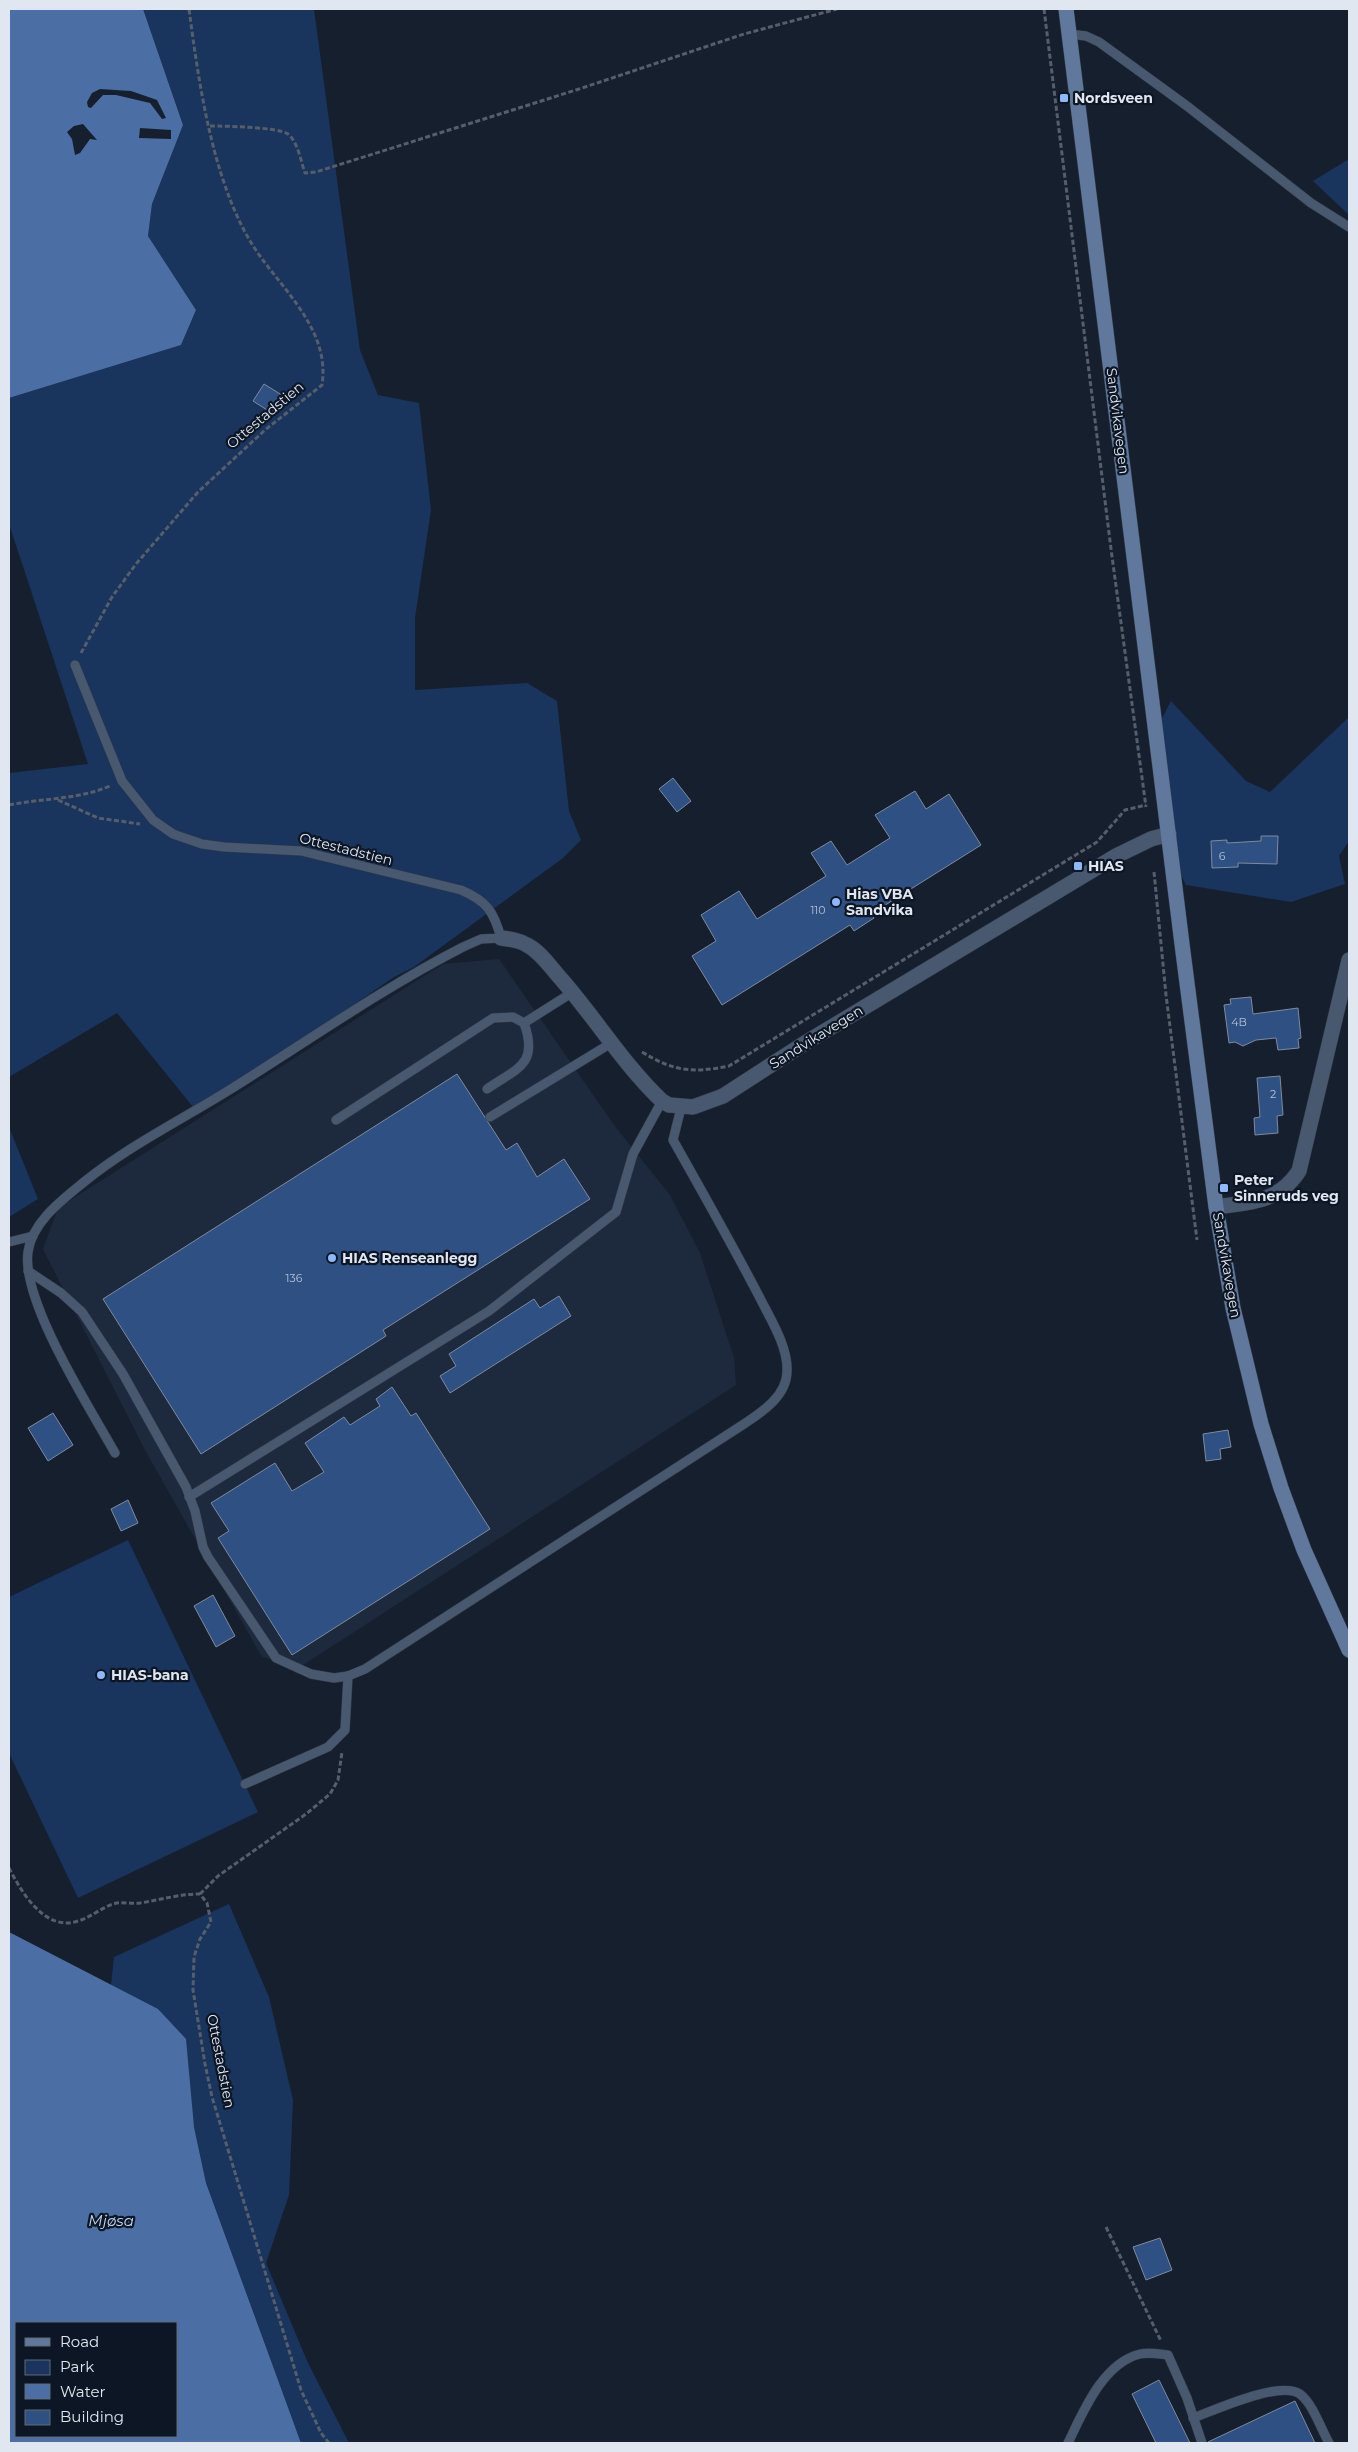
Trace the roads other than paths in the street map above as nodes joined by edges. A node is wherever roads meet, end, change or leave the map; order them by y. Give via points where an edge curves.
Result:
1 (1066, 9) edge
2 (1069, 34) junction
3 (1349, 227) edge
4 (75, 665) road end
5 (1169, 834) junction
6 (501, 938) junction
7 (1349, 960) edge
8 (573, 992) junction
9 (524, 1023) junction
10 (613, 1042) junction
11 (487, 1089) dead end
12 (662, 1101) junction
13 (681, 1108) junction
14 (490, 1117) dead end
15 (336, 1120) dead end
16 (1216, 1207) junction
17 (33, 1236) junction
18 (9, 1242) edge
19 (28, 1271) junction
20 (115, 1453) dead end
21 (189, 1497) junction
22 (1349, 1650) edge
23 (348, 1676) junction
24 (245, 1784) dead end
25 (1193, 2418) junction
26 (1068, 2443) edge
27 (1202, 2443) edge
28 (1329, 2443) edge

1 - 2 main road, Sandvikavegen
2 - 3 lane via 1099,42 1311,203
2 - 5 main road, Sandvikavegen
4 - 6 lane, Ottestadstien via 122,781 142,809 162,828 202,844 301,852 461,890 474,895 489,908 496,918
5 - 13 street, Sandvikavegen via 1151,839 1107,861 722,1096 693,1108
5 - 16 main road, Sandvikavegen
6 - 8 street via 517,940 535,950
6 - 17 lane via 481,940 430,964 120,1156 60,1203
7 - 16 street via 1299,1171 1275,1195
8 - 9 lane
8 - 10 street
9 - 11 lane via 530,1038 530,1051 525,1063
9 - 15 lane via 514,1017 493,1018
10 - 12 street
10 - 14 lane
12 - 13 street
12 - 21 lane via 633,1154 616,1212 489,1311
13 - 23 lane via 674,1140 743,1264 782,1346 788,1371 781,1392 765,1409 736,1429 365,1669
16 - 22 main road, Sandvikavegen via 1233,1308 1261,1424 1304,1550
17 - 18 lane
17 - 19 lane via 28,1252
19 - 20 lane via 36,1301 54,1341
19 - 21 lane via 61,1293 94,1328 155,1428
21 - 23 lane via 208,1557 276,1658 310,1674 334,1678
23 - 24 lane via 345,1730 328,1747
25 - 26 lane via 1168,2355 1140,2354 1118,2365 1106,2376 1081,2415
25 - 27 lane
25 - 28 lane via 1261,2394 1293,2391 1306,2400

